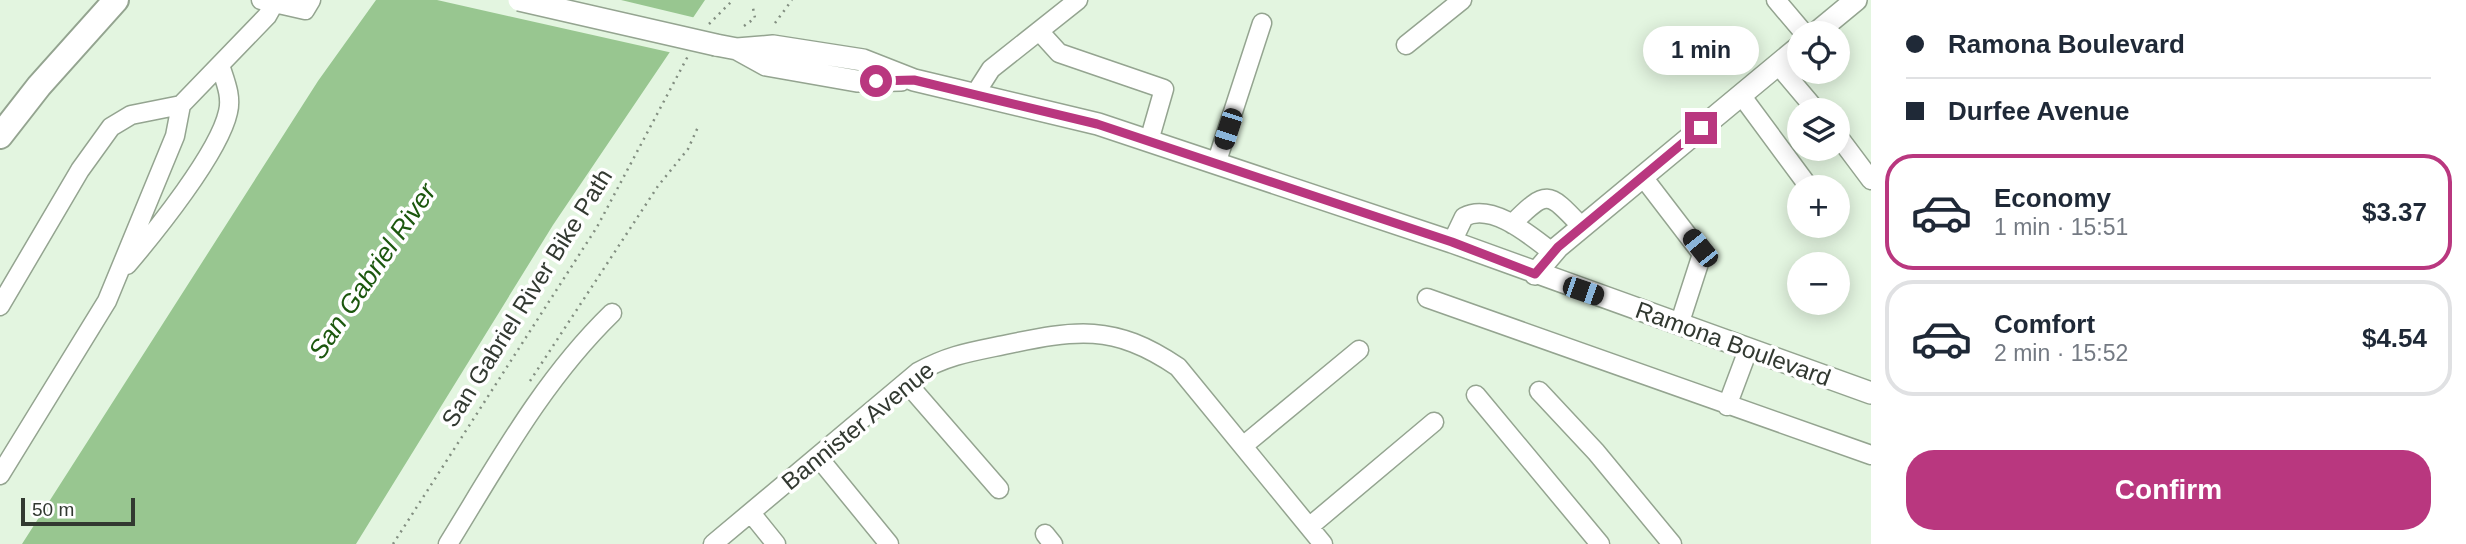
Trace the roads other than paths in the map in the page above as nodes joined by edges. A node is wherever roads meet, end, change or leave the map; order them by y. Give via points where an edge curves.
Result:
1 (116, 0) edge
2 (311, 0) edge
3 (519, 0) edge
4 (1078, 0) edge
5 (1462, 0) edge
6 (1776, 0) edge
7 (1856, 0) edge
8 (271, 1) edge
9 (1794, 21) edge
10 (1831, 21) edge
11 (1262, 23) dead end
12 (1039, 31) junction
13 (1406, 45) dead end
14 (1787, 57) edge
15 (220, 65) junction
16 (1778, 65) junction
17 (975, 94) junction
18 (1741, 95) junction
19 (1806, 98) edge
20 (181, 105) junction
21 (0, 136) edge
22 (1149, 141) junction
23 (1850, 151) edge
24 (1216, 164) junction
25 (1800, 175) edge
26 (1643, 177) junction
27 (1871, 180) edge
28 (1512, 224) junction
29 (1582, 227) junction
30 (1452, 242) junction
31 (1552, 252) junction
32 (1535, 274) junction
33 (116, 279) junction
34 (1427, 298) dead end
35 (0, 306) edge
36 (612, 313) dead end
37 (1679, 324) junction
38 (1359, 350) dead end
39 (1748, 350) junction
40 (906, 382) junction
41 (1539, 391) dead end
42 (1871, 393) edge
43 (1476, 395) dead end
44 (1727, 406) junction
45 (1434, 422) dead end
46 (1243, 446) junction
47 (1871, 455) edge
48 (818, 457) junction
49 (0, 475) edge
50 (999, 489) dead end
51 (751, 513) junction
52 (1314, 538) edge
53 (448, 544) edge
54 (713, 544) edge
55 (776, 544) edge
56 (889, 544) edge
57 (1601, 544) edge
58 (1672, 544) edge

1 - 21 highway
2 - 8 street via 305,10
3 - 17 main road, Ramona Boulevard, bridge via 710,38 766,65 857,81 914,80
4 - 12 street
5 - 13 street
6 - 9 street
7 - 10 main road
8 - 15 street via 267,16
11 - 24 street
12 - 17 street via 991,69
12 - 22 street via 1059,52 1164,89
14 - 16 main road
15 - 20 street
15 - 33 street via 230,97 224,125 175,204
16 - 18 main road
16 - 19 street
17 - 22 main road, Ramona Boulevard
18 - 25 street
18 - 26 main road
20 - 33 street via 175,136
20 - 35 street via 131,115 111,127 80,170
22 - 24 main road, Ramona Boulevard
23 - 27 street
24 - 30 main road, Ramona Boulevard
26 - 29 main road
26 - 37 street via 1702,254
28 - 29 street via 1544,198 1553,199
28 - 30 street via 1470,213
28 - 31 street
29 - 31 main road
30 - 32 main road, Ramona Boulevard
31 - 32 main road
32 - 37 main road, Ramona Boulevard
33 - 49 street via 84,340
34 - 44 street
36 - 53 street via 536,402
37 - 39 main road, Ramona Boulevard
38 - 46 street
39 - 42 main road, Ramona Boulevard
39 - 44 street
40 - 46 street, Bannister Avenue via 946,357 1067,332 1117,337 1151,348 1178,367
40 - 48 street, Bannister Avenue
40 - 50 street
41 - 58 street
43 - 57 street
44 - 47 street
45 - 52 street
46 - 52 street, Bannister Avenue
48 - 51 street, Bannister Avenue
48 - 56 street
51 - 54 street, Bannister Avenue
51 - 55 street

